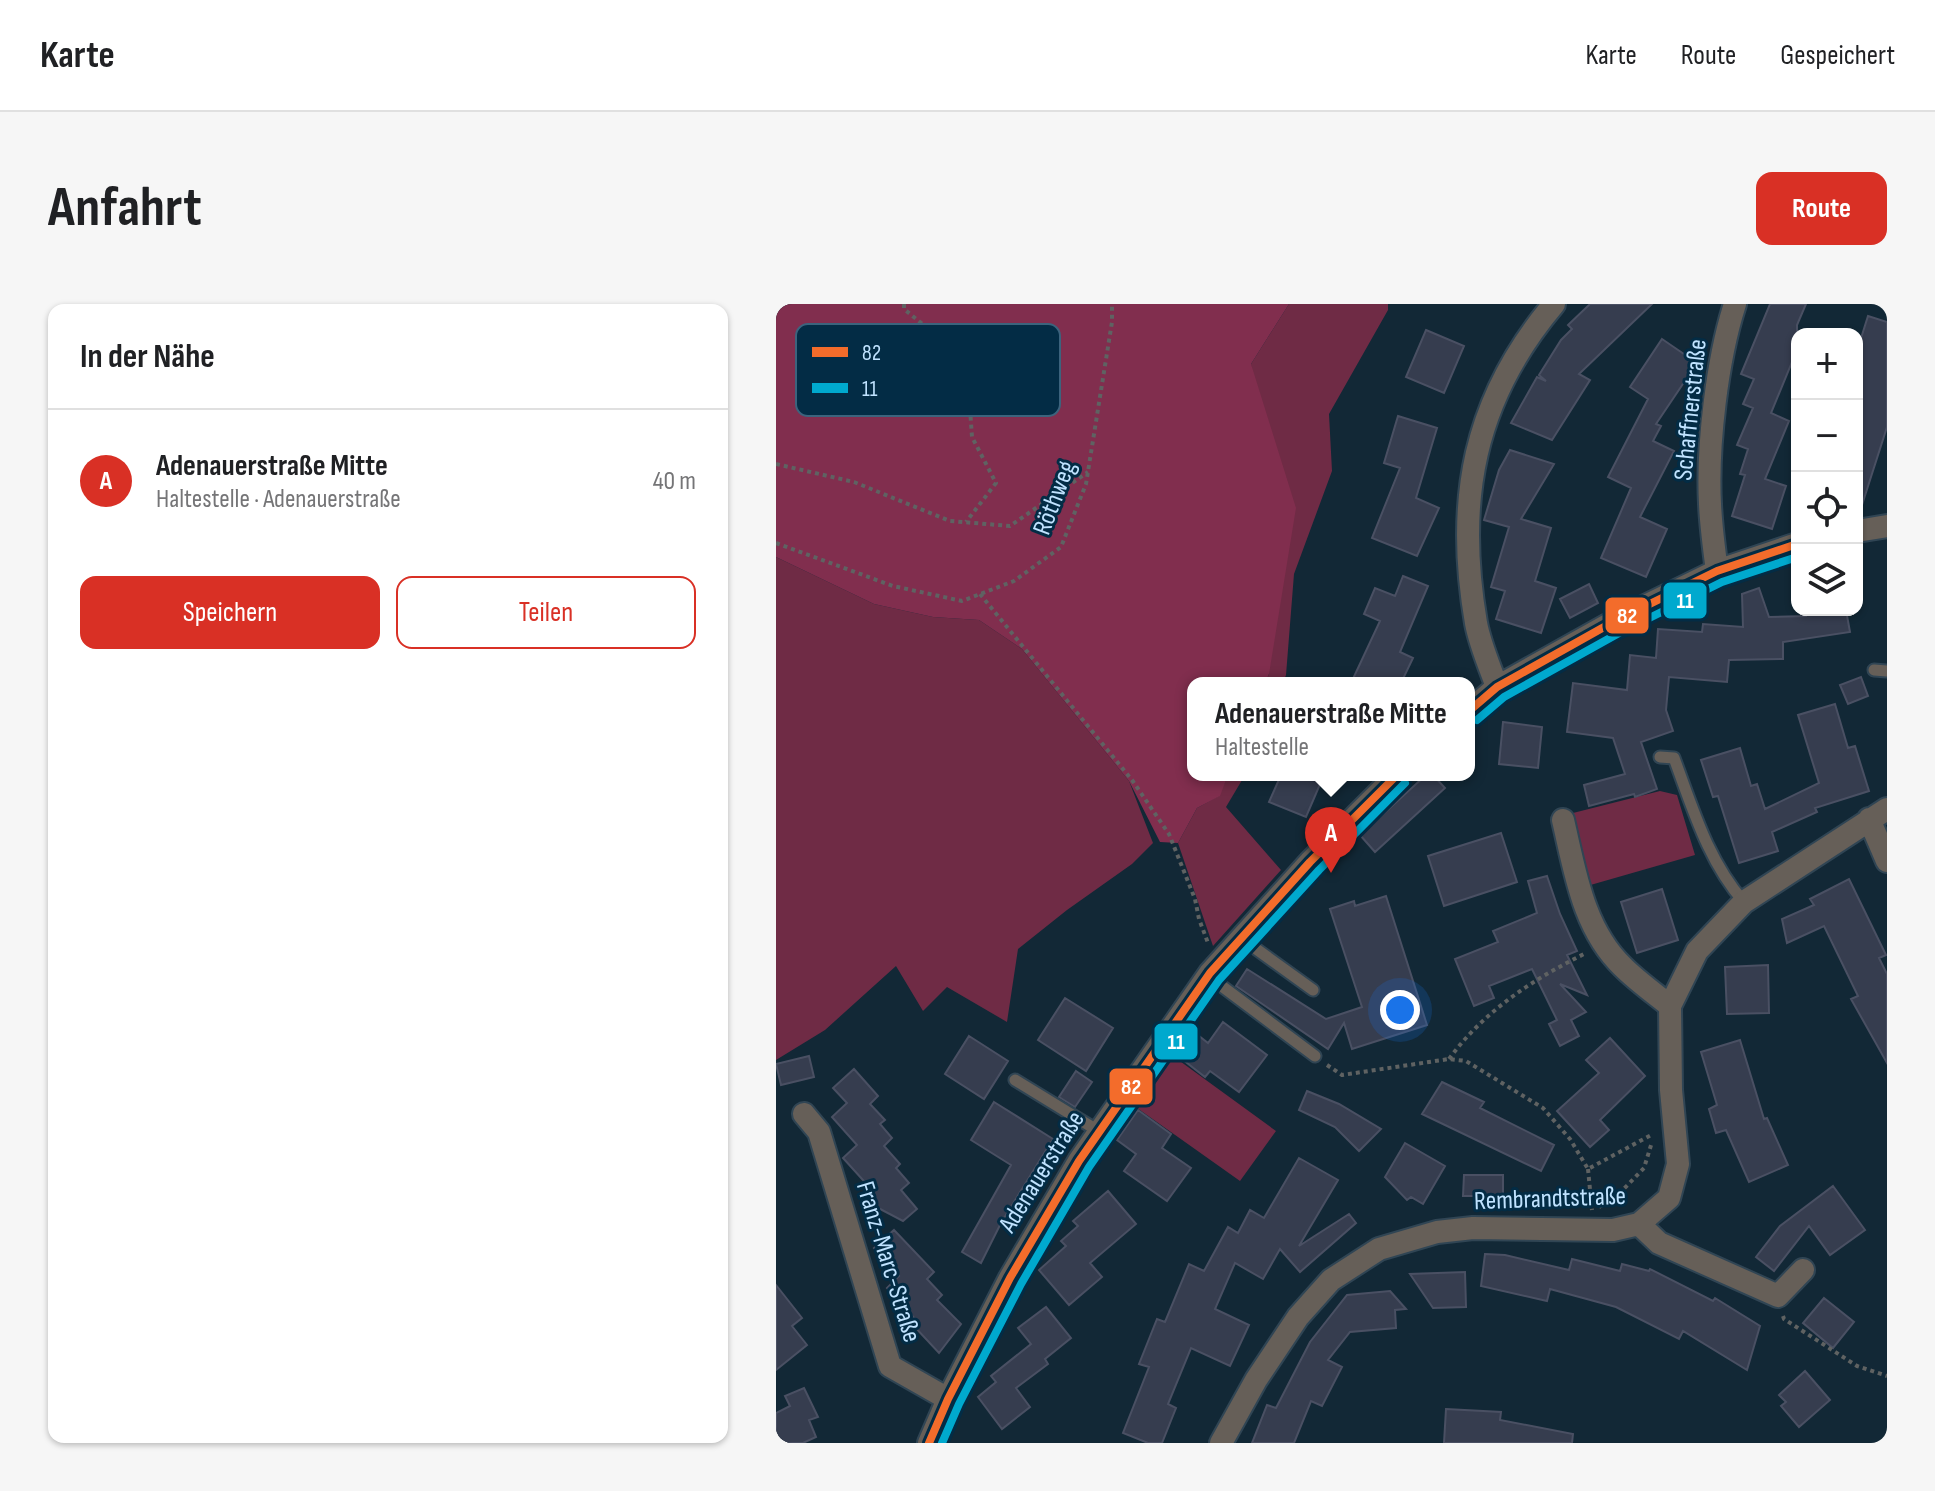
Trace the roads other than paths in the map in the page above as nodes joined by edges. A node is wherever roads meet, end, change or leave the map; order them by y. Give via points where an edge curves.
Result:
1 (1554, 304) edge
2 (1735, 304) edge
3 (1887, 526) edge
4 (1863, 530) edge
5 (1791, 546) edge
6 (1717, 571) junction
7 (1497, 687) junction
8 (1475, 706) edge
9 (1660, 757) dead end
10 (1391, 781) edge
11 (1878, 814) edge
12 (1563, 820) dead end
13 (1887, 861) edge
14 (1744, 902) junction
15 (1241, 938) junction
16 (1215, 967) junction
17 (1313, 990) dead end
18 (1670, 1006) junction
19 (1315, 1056) road end
20 (1015, 1080) dead end
21 (804, 1114) dead end
22 (1100, 1132) junction
23 (1639, 1224) junction
24 (1803, 1270) dead end
25 (948, 1399) junction
26 (929, 1443) edge
27 (1221, 1443) edge

1 - 7 street via 1500,383 1474,456 1468,538 1477,625
2 - 6 street, Schaffnerstraße via 1712,436 1710,503
3 - 4 street
5 - 6 street
6 - 7 street
7 - 8 street
9 - 14 lane via 1674,758 1712,858
10 - 15 street, Adenauerstraße
11 - 13 street
11 - 14 street, Rembrandtstraße
12 - 18 street via 1579,893 1604,944 1621,966
14 - 18 street, Rembrandtstraße via 1697,951
15 - 16 street, Adenauerstraße
15 - 17 lane
16 - 19 lane via 1223,987
16 - 22 street, Adenauerstraße
18 - 23 street, Rembrandtstraße via 1678,1164 1669,1198
20 - 22 lane
21 - 25 street, Franz-Marc-Straße via 819,1132 890,1366
22 - 25 street, Adenauerstraße via 1010,1278
23 - 24 street via 1659,1243 1778,1296
23 - 27 street, Rembrandtstraße via 1613,1230 1592,1221 1473,1228 1379,1249 1331,1280 1298,1317
25 - 26 street, Adenauerstraße

